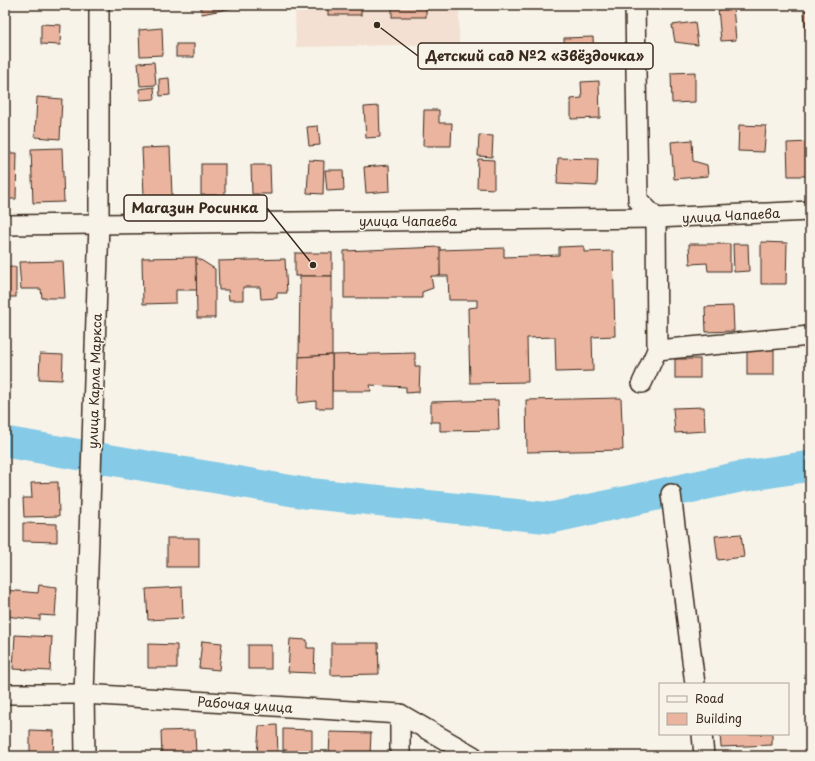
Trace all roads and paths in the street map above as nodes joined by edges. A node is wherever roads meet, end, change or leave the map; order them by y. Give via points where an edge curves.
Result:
1 (99, 5) edge
2 (635, 5) edge
3 (810, 211) edge
4 (656, 218) junction
5 (99, 223) junction
6 (5, 226) edge
7 (810, 336) edge
8 (657, 350) junction
9 (642, 383) dead end
10 (671, 494) dead end
11 (695, 683) edge
12 (5, 694) edge
13 (84, 694) junction
14 (400, 714) junction
15 (702, 735) edge
16 (85, 756) edge
17 (400, 756) edge
18 (473, 756) edge
19 (704, 756) edge

1 - 5 street, улица Карла Маркса
2 - 4 street via 638,200
3 - 4 street, улица Чапаева
4 - 5 street, улица Чапаева
4 - 8 street
5 - 6 street, улица Чапаева
5 - 13 street, улица Карла Маркса
7 - 8 street
8 - 9 street
10 - 11 street
12 - 13 street, Рабочая улица
13 - 14 street, Рабочая улица
13 - 16 street, улица Карла Маркса
14 - 17 street
14 - 18 street, Рабочая улица
15 - 19 street

